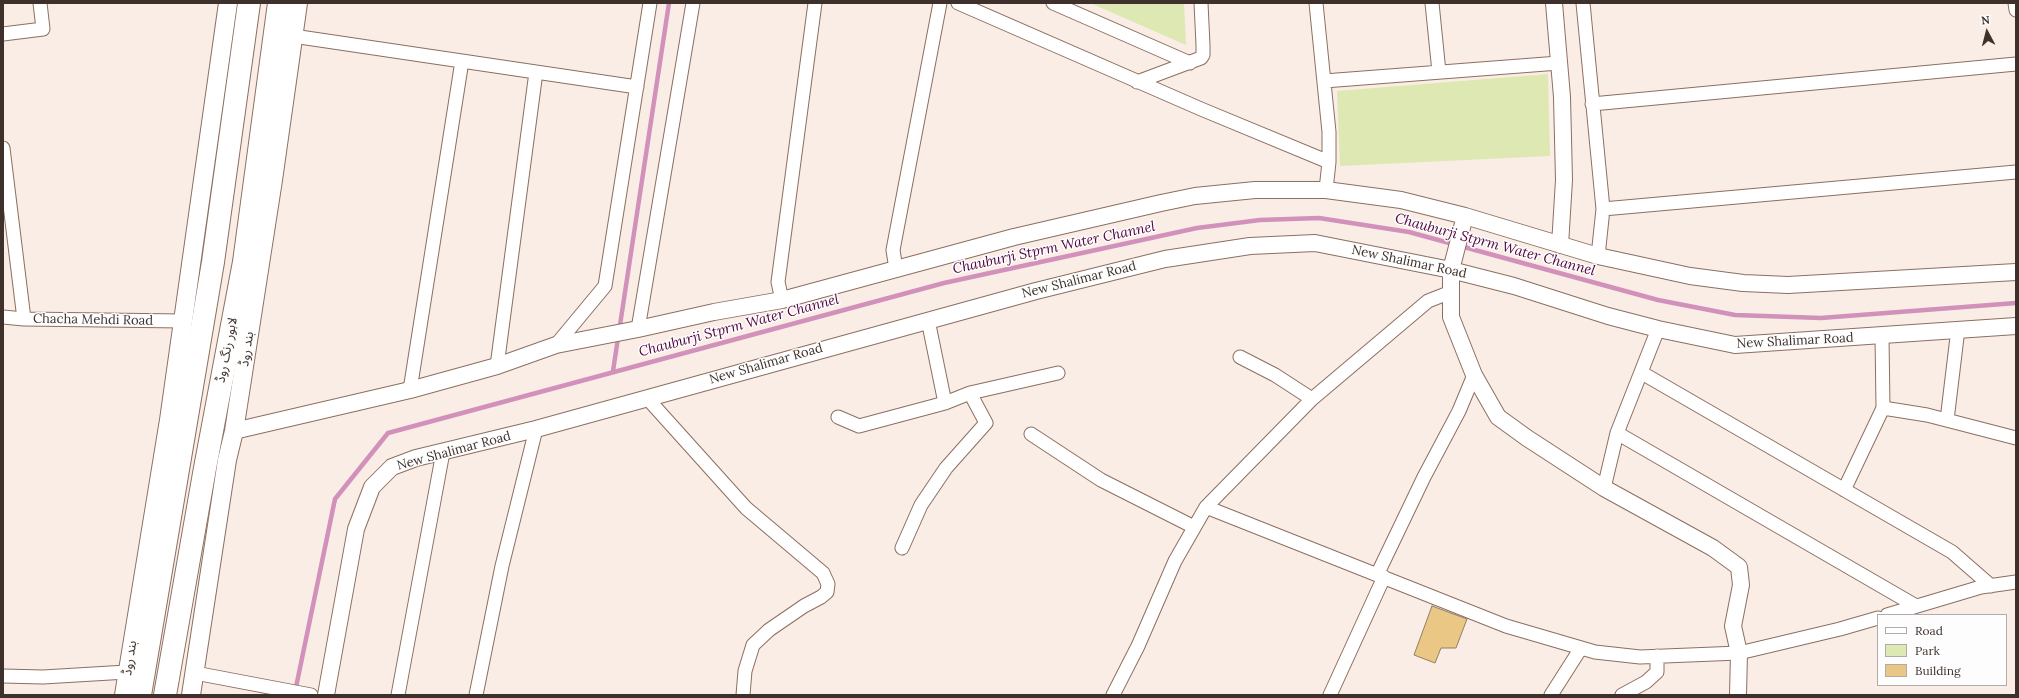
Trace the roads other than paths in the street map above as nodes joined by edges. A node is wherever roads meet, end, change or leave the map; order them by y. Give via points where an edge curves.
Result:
1 (40, 3) edge
2 (228, 3) edge
3 (249, 3) edge
4 (280, 3) edge
5 (298, 3) edge
6 (650, 3) edge
7 (693, 3) edge
8 (815, 3) edge
9 (940, 3) edge
10 (958, 3) edge
11 (1053, 3) edge
12 (1201, 3) edge
13 (1316, 3) edge
14 (1432, 3) edge
15 (1554, 3) edge
16 (1582, 3) edge
17 (2015, 3) edge
18 (2016, 10) edge
19 (3, 34) edge
20 (293, 36) junction
21 (462, 61) junction
22 (1190, 63) junction
23 (1559, 63) junction
24 (2016, 64) edge
25 (536, 72) junction
26 (1439, 72) junction
27 (1324, 81) junction
28 (1137, 82) junction
29 (637, 87) junction
30 (1592, 104) junction
31 (3, 148) edge
32 (1329, 162) junction
33 (2016, 172) edge
34 (1326, 190) junction
35 (1602, 209) junction
36 (1463, 223) junction
37 (1560, 245) junction
38 (1598, 256) junction
39 (1451, 267) junction
40 (896, 269) junction
41 (2016, 272) edge
42 (1451, 292) junction
43 (782, 300) junction
44 (3, 317) edge
45 (24, 319) junction
46 (928, 320) junction
47 (183, 321) junction
48 (2016, 326) edge
49 (1958, 328) junction
50 (634, 330) junction
51 (1658, 330) junction
52 (1882, 336) junction
53 (556, 345) junction
54 (1240, 357) dead end
55 (497, 366) junction
56 (1058, 373) dead end
57 (1642, 373) junction
58 (1474, 375) junction
59 (410, 390) junction
60 (970, 393) junction
61 (647, 398) junction
62 (1312, 399) junction
63 (945, 403) junction
64 (1883, 408) junction
65 (838, 417) dead end
66 (1947, 420) junction
67 (536, 429) junction
68 (234, 432) junction
69 (1617, 433) junction
70 (1031, 434) dead end
71 (2016, 438) edge
72 (443, 452) junction
73 (1604, 488) junction
74 (1844, 490) junction
75 (1206, 507) junction
76 (1194, 527) junction
77 (902, 548) dead end
78 (1381, 576) junction
79 (2016, 582) edge
80 (1991, 586) junction
81 (1916, 606) junction
82 (1890, 614) edge
83 (1877, 618) edge
84 (1581, 648) junction
85 (1739, 653) junction
86 (1657, 656) junction
87 (127, 672) junction
88 (195, 674) junction
89 (3, 676) edge
90 (124, 695) edge
91 (140, 695) edge
92 (165, 695) edge
93 (191, 695) edge
94 (311, 695) edge
95 (326, 695) edge
96 (398, 695) edge
97 (476, 695) edge
98 (743, 695) edge
99 (1113, 695) edge
100 (1330, 695) edge
101 (1551, 695) edge
102 (1622, 695) edge
103 (1738, 695) edge

1 - 19 street via 43,29
2 - 47 main road, بند روڈ
3 - 91 highway via 213,262
4 - 92 highway, لاہور رنگ روڈ via 244,262 204,468
5 - 20 main road, بند روڈ
6 - 29 street
7 - 50 street
8 - 43 street via 778,282
9 - 40 street via 893,250
10 - 28 street
11 - 22 street
12 - 22 street via 1203,55
13 - 27 street
14 - 26 street
15 - 23 street
16 - 30 street
17 - 18 street
20 - 21 street
20 - 68 main road, بند روڈ
21 - 25 street
21 - 59 street
22 - 28 street
23 - 26 street
23 - 37 street via 1564,180
24 - 30 street
25 - 29 street
25 - 55 street
26 - 27 street
27 - 32 street
28 - 32 street
29 - 53 street via 605,286
30 - 35 street
31 - 45 street
32 - 34 street
33 - 35 street
34 - 36 street via 1401,200
34 - 40 street via 1255,190 1195,196 1021,235
35 - 38 street
36 - 37 street
36 - 39 street
37 - 38 street
38 - 41 street via 1690,276 1742,283 1788,284
39 - 42 street
39 - 46 street, New Shalimar Road via 1315,243 1250,246 1203,252 1112,271
39 - 51 street, New Shalimar Road
40 - 43 street
42 - 58 street via 1451,317
42 - 62 street via 1428,301
43 - 50 street
44 - 45 street, Chacha Mehdi Road
45 - 47 street, Chacha Mehdi Road
46 - 61 street, New Shalimar Road
46 - 63 street
47 - 87 main road, بند روڈ
48 - 49 street, New Shalimar Road
49 - 52 street, New Shalimar Road
49 - 66 street
50 - 53 street
51 - 52 street, New Shalimar Road via 1735,345
51 - 57 street
52 - 64 street
53 - 55 street
54 - 62 street via 1275,375
55 - 59 street
56 - 60 street
57 - 69 street
57 - 74 street
58 - 73 street via 1498,417
58 - 78 street via 1459,411 1424,477
59 - 68 street
60 - 63 street
60 - 77 street via 986,423 946,468 925,499
61 - 67 street, New Shalimar Road
61 - 98 street via 746,508 823,573 828,584 827,592 821,597 769,630 753,645 744,671
62 - 75 street
63 - 65 street via 859,426
64 - 66 street
64 - 74 street
66 - 71 street
67 - 72 street, New Shalimar Road
67 - 97 street via 502,566
68 - 88 main road, بند روڈ via 227,460
69 - 73 street
69 - 81 street
70 - 76 street via 1101,480
72 - 95 street, New Shalimar Road via 392,467 372,487 356,528
72 - 96 street
73 - 85 street via 1713,548 1740,567 1741,585 1733,626
74 - 80 street via 1952,552
75 - 76 street
75 - 78 street
76 - 99 street via 1175,561 1138,646
78 - 84 street via 1506,626
78 - 100 street
79 - 80 street
80 - 81 street
81 - 82 street
83 - 85 street
84 - 86 street via 1640,657
84 - 101 street
85 - 86 street
85 - 103 street
86 - 102 street via 1657,672 1646,682
87 - 89 street via 43,677
87 - 90 main road, بند روڈ
88 - 93 main road, بند روڈ
88 - 94 street

